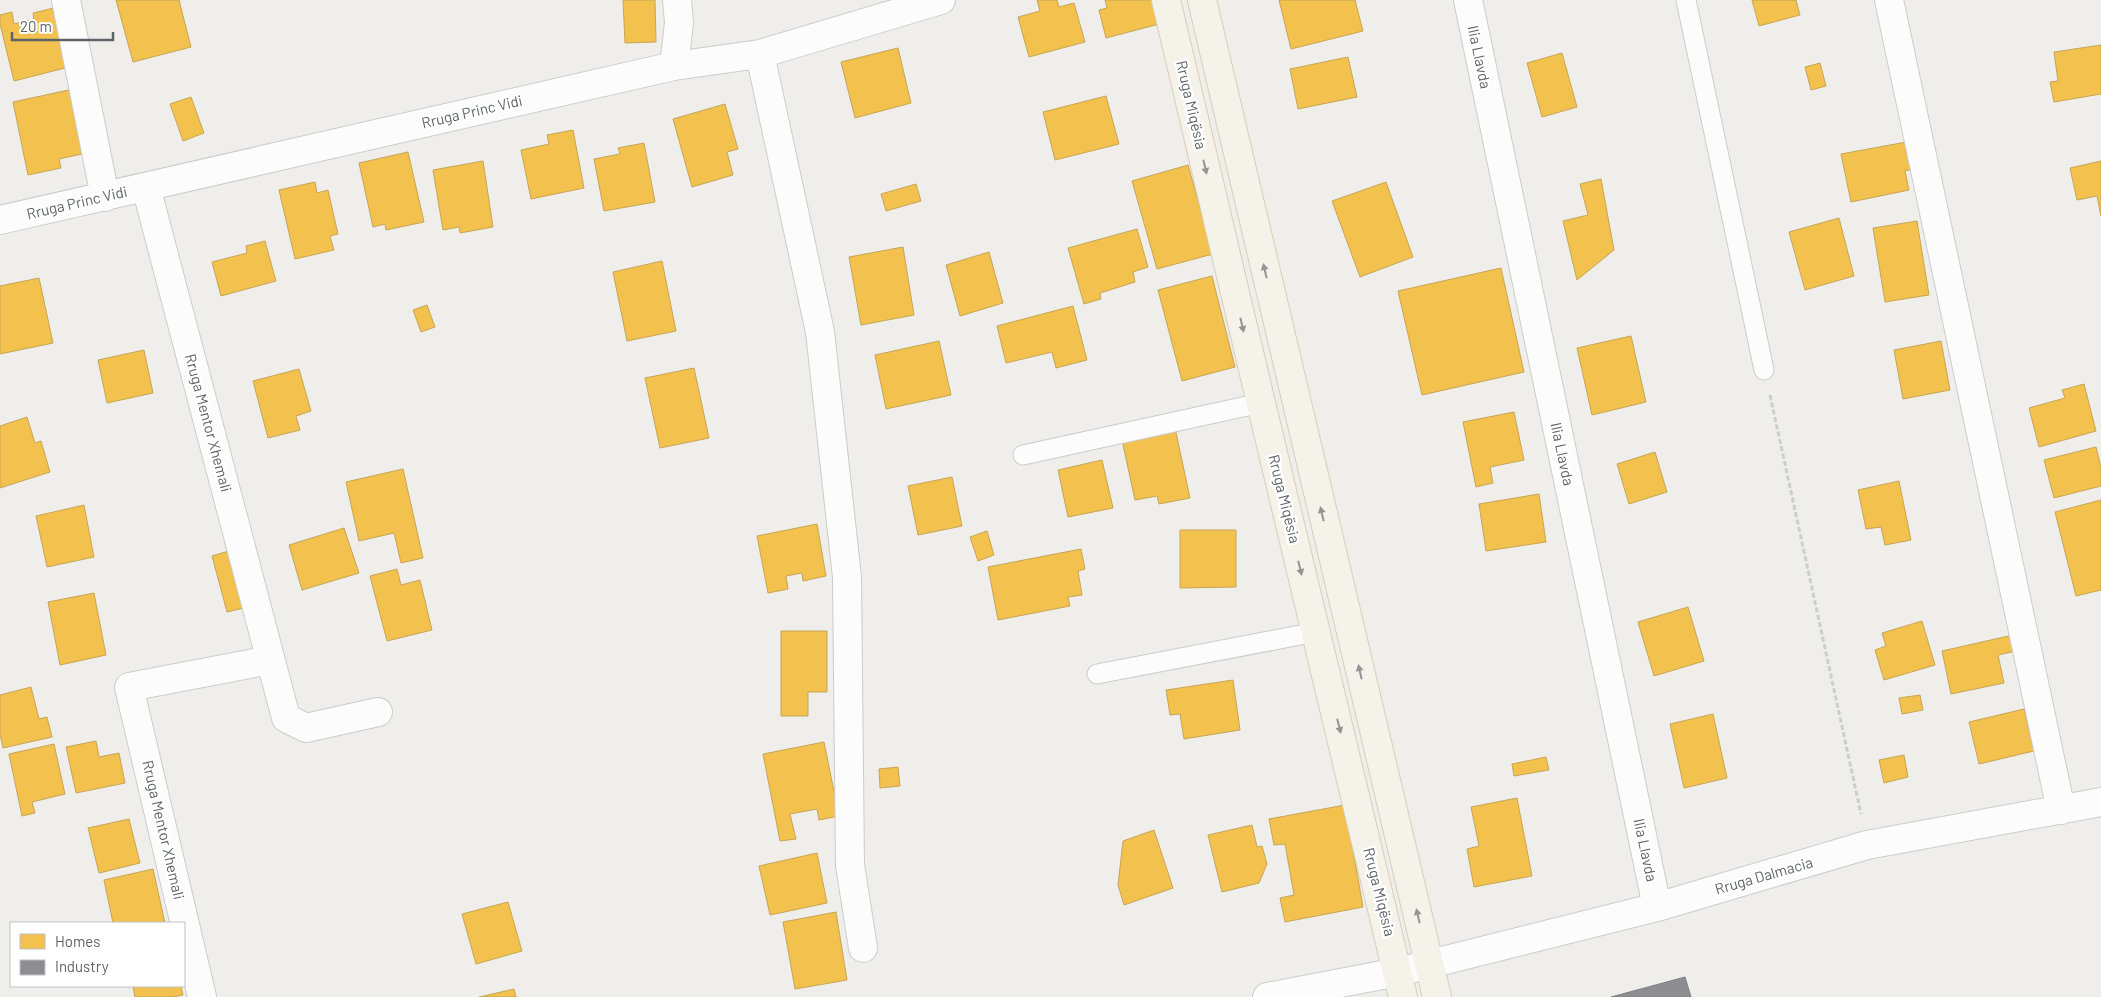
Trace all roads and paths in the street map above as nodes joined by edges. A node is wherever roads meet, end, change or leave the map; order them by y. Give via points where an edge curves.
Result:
1 (66, 0) edge
2 (677, 0) edge
3 (941, 0) edge
4 (1166, 0) edge
5 (1202, 0) edge
6 (1468, 0) edge
7 (1686, 0) edge
8 (1889, 0) edge
9 (760, 54) junction
10 (674, 66) junction
11 (146, 187) junction
12 (105, 197) junction
13 (0, 220) edge
14 (1764, 370) joint
15 (1260, 403) junction
16 (1023, 455) dead end
17 (1316, 632) junction
18 (270, 660) junction
19 (1097, 674) dead end
20 (378, 712) dead end
21 (2101, 802) edge
22 (2061, 810) junction
23 (1867, 845) junction
24 (1657, 907) junction
25 (184, 922) edge
26 (185, 925) edge
27 (863, 948) dead end
28 (1429, 963) junction
29 (1401, 985) edge
30 (202, 997) edge
31 (1267, 997) edge
32 (1437, 997) edge

1 - 12 street
2 - 10 street via 679,23
3 - 9 street, Rruga Princ Vidi
4 -> 15 main road, Rruga Miqësia
28 -> 5 main road
6 - 24 street, Ilia Llavda
7 - 14 lane
8 - 22 street
9 - 10 street, Rruga Princ Vidi
9 - 27 street via 820,332 847,577 850,865
10 - 11 street, Rruga Princ Vidi
11 - 12 street, Rruga Princ Vidi
11 - 18 street, Rruga Mentor Xhemali
12 - 13 street, Rruga Princ Vidi
14 - 23 path
15 - 16 lane
15 -> 17 main road, Rruga Miqësia
17 - 19 lane
17 -> 29 main road, Rruga Miqësia
18 - 20 street, Rruga Mentor Xhemali via 286,718 306,728
18 - 25 street, Rruga Mentor Xhemali via 129,687
21 - 22 street, Rruga Dalmacia
22 - 23 street, Rruga Dalmacia
23 - 24 street, Rruga Dalmacia
24 - 28 street, Rruga Dalmacia
26 - 30 street, Rruga Mentor Xhemali
28 - 29 street, Rruga Dalmacia
28 - 32 main road
29 - 31 street, Rruga Dalmacia

